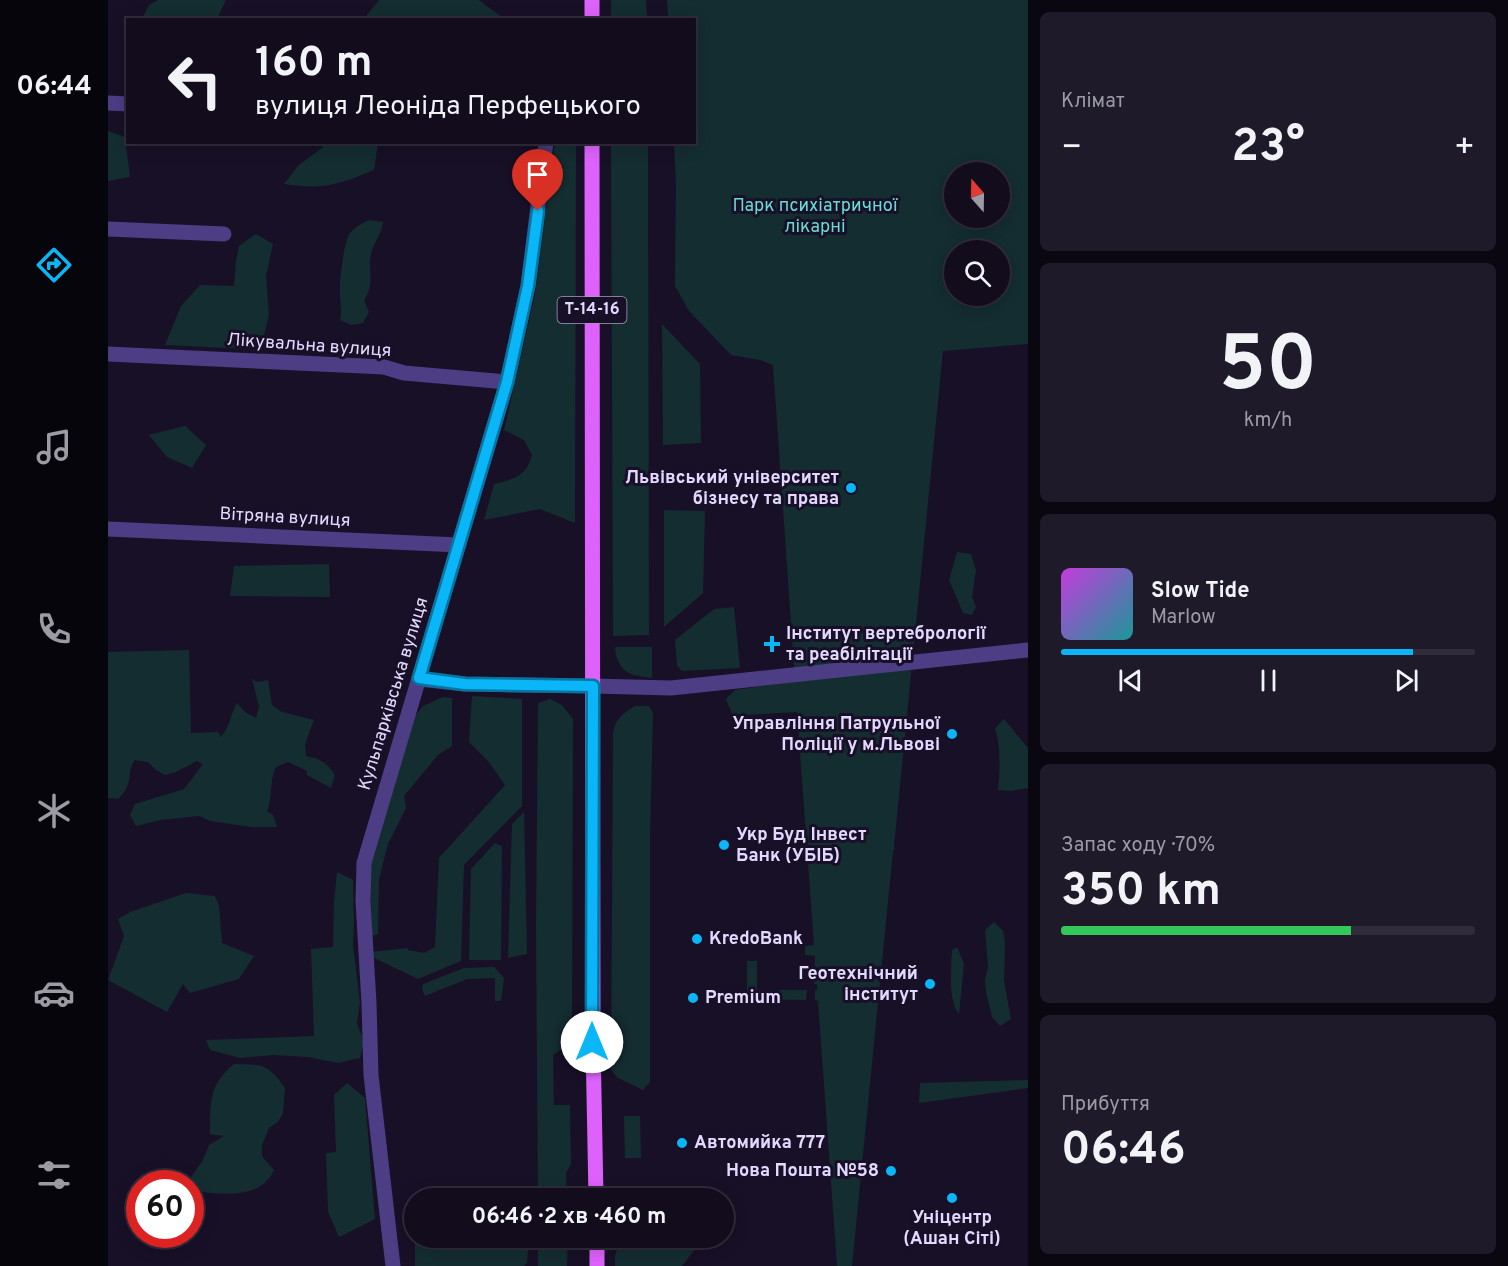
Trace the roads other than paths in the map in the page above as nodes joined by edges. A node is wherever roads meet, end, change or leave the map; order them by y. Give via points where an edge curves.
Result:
1 (592, 0) edge
2 (592, 18) edge
3 (108, 103) edge
4 (126, 104) edge
5 (546, 144) edge
6 (592, 144) edge
7 (108, 229) edge
8 (224, 234) dead end
9 (108, 354) edge
10 (507, 382) junction
11 (108, 529) edge
12 (459, 545) junction
13 (1028, 650) edge
14 (419, 678) junction
15 (593, 686) junction
16 (596, 1188) edge
17 (597, 1248) edge
18 (393, 1266) edge
19 (597, 1266) edge

1 - 2 main road
3 - 4 street
5 - 10 street, Кульпарківська вулиця via 528,286
6 - 15 main road, Т-14-16
7 - 8 street
9 - 10 street, Лікувальна вулиця via 384,367 404,373
10 - 12 street, Кульпарківська вулиця
11 - 12 street, Вітряна вулиця
12 - 14 street, Кульпарківська вулиця
13 - 15 street via 671,688
14 - 15 street via 465,684
14 - 18 street, Кульпарківська вулиця via 364,863 371,1075
15 - 16 main road, Т-14-16
17 - 19 main road

